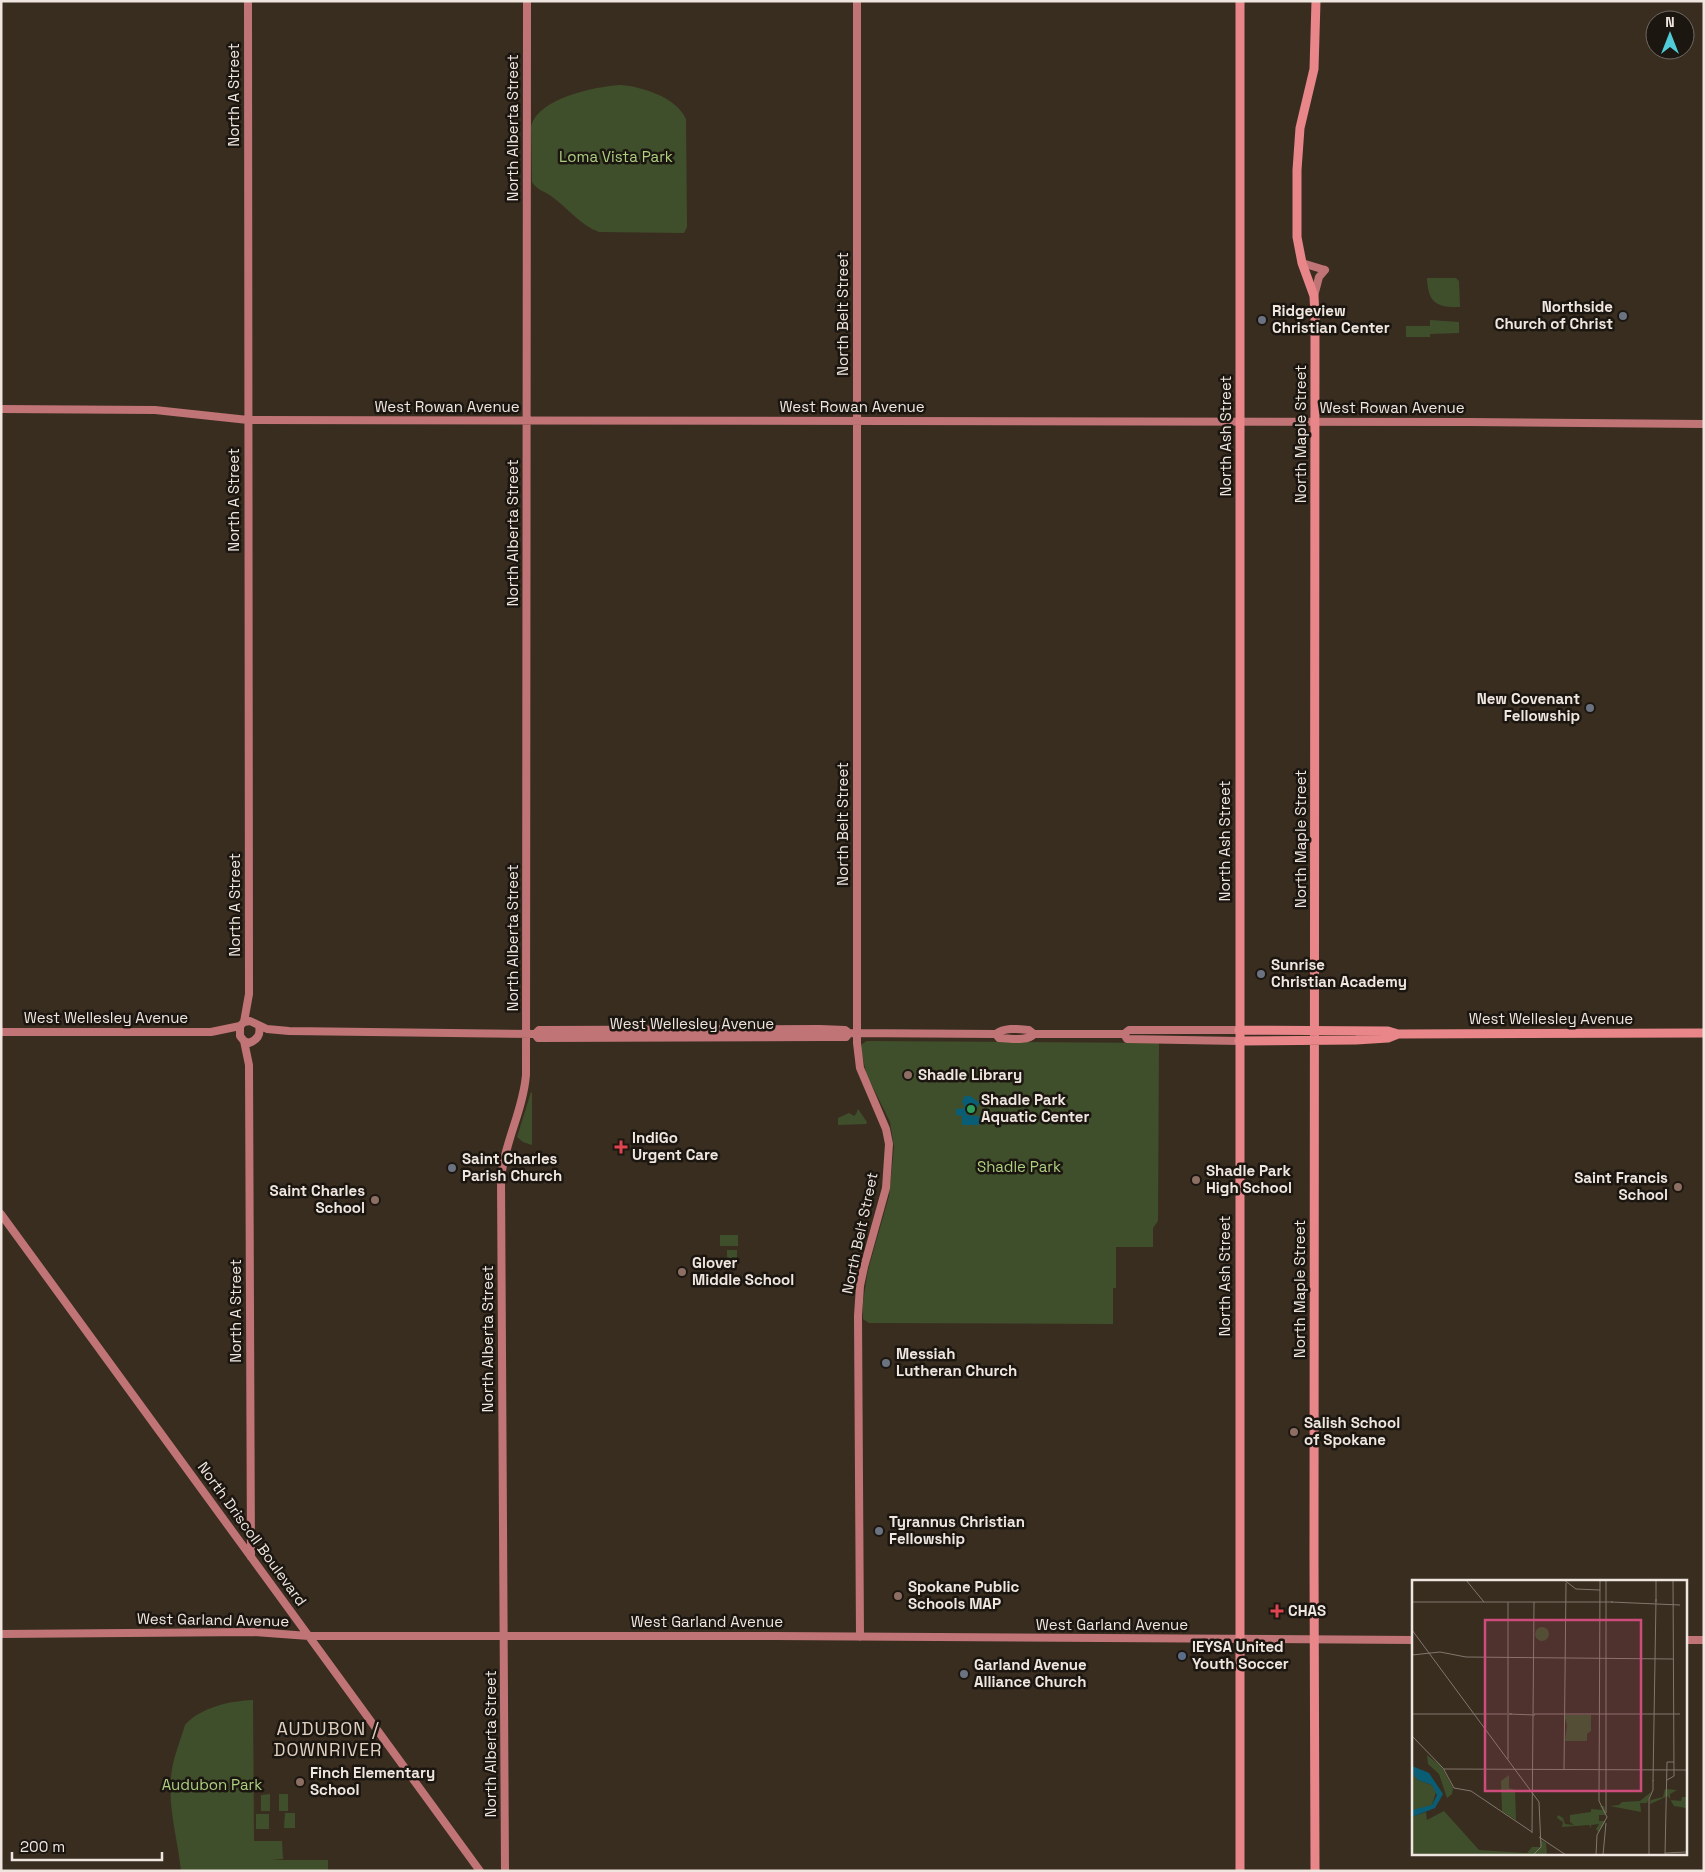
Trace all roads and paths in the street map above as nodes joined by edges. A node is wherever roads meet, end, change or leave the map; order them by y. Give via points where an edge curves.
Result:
1 (248, 1) edge
2 (527, 1) edge
3 (857, 1) edge
4 (1240, 1) edge
5 (1316, 1) edge
6 (1302, 263) junction
7 (1314, 296) junction
8 (1, 409) edge
9 (248, 420) junction
10 (526, 421) junction
11 (857, 421) junction
12 (1240, 422) junction
13 (1315, 422) junction
14 (1704, 424) edge
15 (249, 999) junction
16 (242, 1024) junction
17 (257, 1024) junction
18 (677, 1029) junction
19 (633, 1030) junction
20 (1239, 1030) junction
21 (289, 1031) junction
22 (1, 1032) edge
23 (212, 1032) junction
24 (853, 1033) junction
25 (526, 1034) junction
26 (535, 1034) junction
27 (1704, 1034) edge
28 (1125, 1036) junction
29 (1314, 1036) junction
30 (653, 1038) junction
31 (242, 1039) junction
32 (256, 1039) junction
33 (1239, 1041) junction
34 (249, 1065) junction
35 (1, 1214) edge
36 (251, 1557) junction
37 (1, 1634) edge
38 (504, 1635) junction
39 (310, 1636) junction
40 (860, 1637) junction
41 (1239, 1639) junction
42 (1314, 1639) junction
43 (1412, 1640) edge
44 (1688, 1640) edge
45 (1704, 1640) edge
46 (480, 1871) edge
47 (505, 1871) edge
48 (1240, 1871) edge
49 (1315, 1871) edge

1 - 9 street, North A Street
2 - 10 street, North Alberta Street
3 - 11 street, North Belt Street
4 - 12 main road, North Ash Street
5 - 6 main road, North Maple Street via 1314,69 1298,141 1297,237
6 - 7 main road, North Maple Street
6 - 7 street via 1325,270 1319,277
7 - 13 main road, North Maple Street
8 - 9 street, West Rowan Avenue via 155,410
9 - 10 street, West Rowan Avenue
9 - 15 street, North A Street
10 - 11 street, West Rowan Avenue
10 - 25 street, North Alberta Street
11 - 12 street, West Rowan Avenue
11 - 24 street, North Belt Street
12 - 13 street, West Rowan Avenue
12 - 20 main road, North Ash Street
13 - 14 street, West Rowan Avenue
13 - 29 main road, North Maple Street
15 - 16 street, North A Street
15 - 17 street, North A Street
16 - 17 street
16 - 23 street, West Wellesley Avenue
16 - 31 street
17 - 21 street, West Wellesley Avenue
17 - 32 street via 260,1032
18 - 19 street, West Wellesley Avenue
18 - 24 street, West Wellesley Avenue via 845,1030
18 - 30 street
19 - 26 street, West Wellesley Avenue via 539,1030
19 - 30 street
20 - 28 street, West Wellesley Avenue via 1129,1030
20 - 29 main road, West Wellesley Avenue
20 - 33 main road, North Ash Street
21 - 25 street, West Wellesley Avenue
21 - 32 street, West Wellesley Avenue
22 - 23 street, West Wellesley Avenue
23 - 31 street, West Wellesley Avenue
24 - 28 street, West Wellesley Avenue via 996,1034 999,1038 1016,1039 1030,1038 1034,1034
24 - 30 street, West Wellesley Avenue via 846,1037
24 - 40 street, North Belt Street via 860,1068 886,1128 889,1144 886,1188 864,1267 858,1316
25 - 26 street, West Wellesley Avenue
25 - 38 street, North Alberta Street via 525,1090 504,1156 501,1179
26 - 30 street, West Wellesley Avenue via 538,1038
27 - 29 main road, West Wellesley Avenue via 1398,1034 1388,1031
28 - 33 street, West Wellesley Avenue
29 - 33 main road, West Wellesley Avenue
29 - 42 main road, North Maple Street
31 - 32 street via 249,1043
31 - 34 street, North A Street
32 - 34 street, North A Street
33 - 41 main road, North Ash Street
34 - 36 street, North A Street
35 - 36 street, North Driscoll Boulevard
36 - 39 street, North Driscoll Boulevard
37 - 39 street, West Garland Avenue via 253,1632
38 - 39 street, West Garland Avenue
38 - 40 street, West Garland Avenue
38 - 47 street, North Alberta Street
39 - 46 street, North Driscoll Boulevard
40 - 41 street, West Garland Avenue
41 - 42 street, West Garland Avenue
41 - 48 main road, North Ash Street
42 - 43 street, West Garland Avenue
42 - 49 main road, North Maple Street
44 - 45 street

